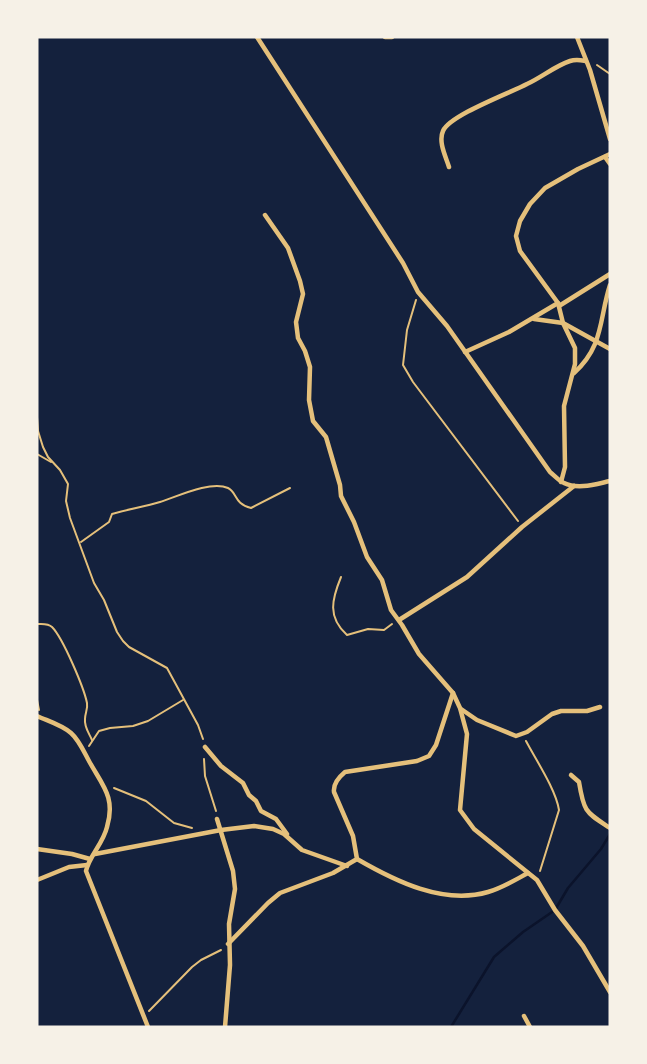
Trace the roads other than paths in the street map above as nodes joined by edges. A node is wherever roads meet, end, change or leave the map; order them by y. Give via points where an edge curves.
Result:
1 (257, 37) edge
2 (385, 37) edge
3 (392, 37) edge
4 (577, 37) edge
5 (586, 61) junction
6 (610, 139) edge
7 (608, 155) edge
8 (610, 164) edge
9 (449, 167) dead end
10 (265, 215) dead end
11 (610, 274) edge
12 (610, 285) edge
13 (558, 305) junction
14 (533, 319) junction
15 (563, 323) junction
16 (596, 342) junction
17 (610, 349) edge
18 (465, 352) junction
19 (572, 375) junction
20 (610, 481) edge
21 (561, 482) junction
22 (574, 486) junction
23 (399, 620) junction
24 (453, 693) junction
25 (600, 707) dead end
26 (460, 708) junction
27 (37, 716) edge
28 (205, 747) road end
29 (571, 775) dead end
30 (217, 819) road end
31 (610, 828) edge
32 (220, 830) junction
33 (291, 841) junction
34 (37, 849) edge
35 (92, 857) junction
36 (357, 859) junction
37 (87, 865) junction
38 (347, 866) junction
39 (528, 873) junction
40 (37, 880) edge
41 (228, 944) junction
42 (610, 992) edge
43 (524, 1016) dead end
44 (148, 1027) edge
45 (226, 1027) edge
46 (530, 1027) edge

1 - 18 street via 418,292
2 - 3 street
4 - 5 street
5 - 6 street
5 - 9 street via 563,64 451,121 441,137
7 - 8 street
7 - 13 street via 545,188 520,221 516,236 520,251
10 - 23 street via 288,248 300,281 303,294 296,322 310,367 313,421 326,437 341,496
11 - 13 street
12 - 16 street
13 - 14 street
13 - 15 street
14 - 15 street
14 - 18 street
15 - 16 street
15 - 19 street via 575,348
16 - 17 street
16 - 19 street
18 - 21 street
19 - 21 street via 564,406
20 - 22 street
21 - 22 street
22 - 23 street via 467,577
23 - 24 street via 419,654
24 - 26 street
24 - 36 street via 429,756 351,770 336,782 334,792 353,836
25 - 26 street via 561,711 513,736
26 - 39 street via 467,734 460,810 474,828
27 - 35 street via 70,732 104,785 109,816
28 - 33 street via 243,783 259,809 276,819
29 - 31 street via 579,782 587,813
30 - 32 street
32 - 33 street via 254,826 272,829
32 - 35 street
32 - 41 street via 235,888
33 - 38 street via 302,850
34 - 35 street
35 - 37 street
36 - 38 street
36 - 39 street via 416,888 441,893 475,895
37 - 40 street
37 - 44 street via 87,876
38 - 41 street via 280,893
39 - 42 street via 583,946
41 - 45 street
43 - 46 street

